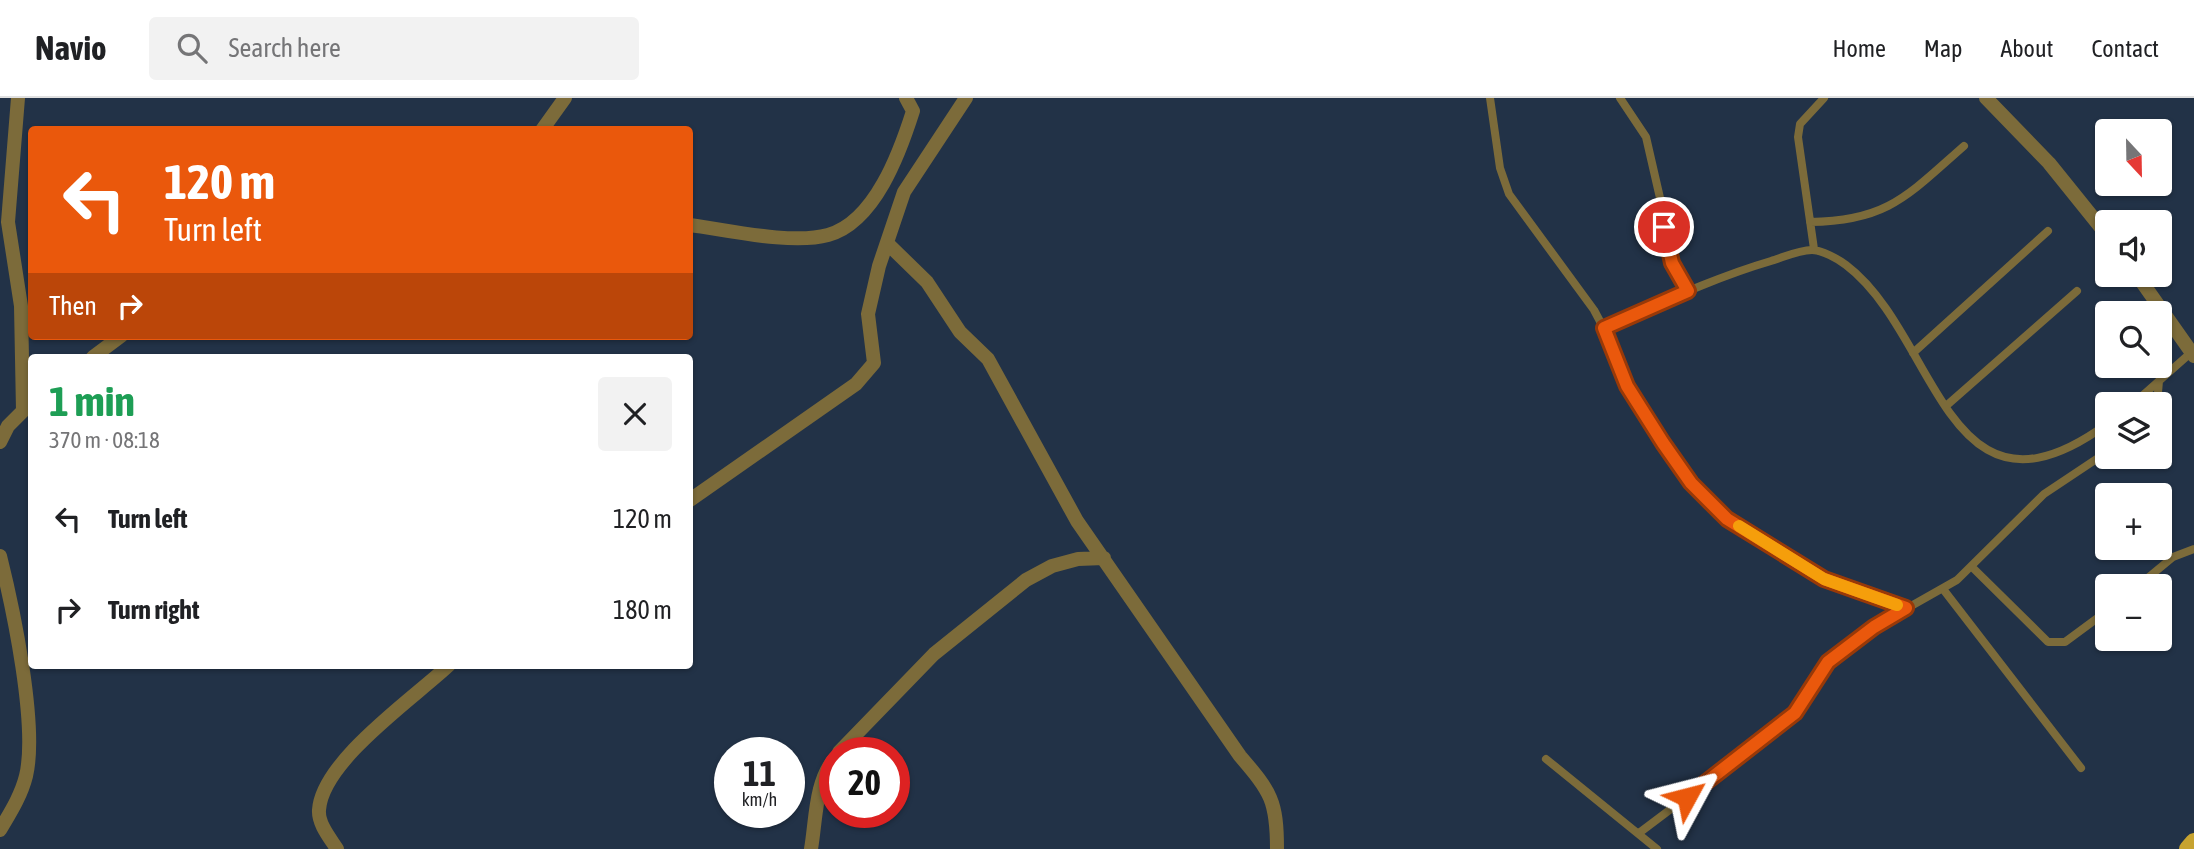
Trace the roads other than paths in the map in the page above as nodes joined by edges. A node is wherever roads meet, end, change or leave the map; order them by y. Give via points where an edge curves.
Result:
1 (18, 98) edge
2 (565, 98) edge
3 (906, 98) edge
4 (966, 98) edge
5 (1490, 98) edge
6 (1620, 98) edge
7 (1824, 98) edge
8 (1986, 98) edge
9 (545, 126) edge
10 (1964, 146) dead end
11 (2095, 220) edge
12 (1810, 222) junction
13 (693, 225) edge
14 (2048, 231) dead end
15 (887, 244) junction
16 (1814, 249) junction
17 (2146, 287) edge
18 (1688, 291) junction
19 (2077, 291) dead end
20 (1604, 328) junction
21 (116, 340) edge
22 (1913, 353) junction
23 (2193, 353) edge
24 (97, 354) edge
25 (2159, 381) junction
26 (2147, 392) edge
27 (2158, 392) edge
28 (1946, 406) junction
29 (27, 407) edge
30 (2095, 433) edge
31 (0, 442) edge
32 (2095, 460) edge
33 (693, 498) edge
34 (2194, 549) edge
35 (0, 556) edge
36 (1104, 558) junction
37 (1972, 567) junction
38 (2152, 574) edge
39 (1943, 589) junction
40 (1906, 608) junction
41 (2095, 620) edge
42 (444, 669) edge
43 (853, 737) edge
44 (1546, 759) dead end
45 (2081, 768) dead end
46 (819, 797) edge
47 (0, 830) edge
48 (1639, 833) junction
49 (2194, 842) edge
50 (337, 849) edge
51 (811, 849) edge
52 (1278, 849) edge
53 (1657, 849) edge
54 (2188, 849) edge

1 - 29 street via 8,222 21,306
2 - 9 street
3 - 13 street via 913,111 886,183 845,227 801,239
4 - 15 street via 904,192
5 - 20 lane via 1500,168 1509,194
6 - 18 lane via 1646,137 1663,211 1665,243
7 - 12 lane via 1800,124 1798,137
8 - 11 street via 2049,163
10 - 12 lane via 1911,193 1879,212 1842,222
12 - 16 lane
14 - 22 lane
15 - 33 street via 868,314 872,369
15 - 36 street via 916,269 960,332 988,359 1056,486
16 - 18 lane via 1727,274
16 - 22 lane via 1857,273
17 - 23 street
18 - 20 lane
19 - 28 lane
20 - 40 lane via 1627,386 1663,443 1691,483 1727,519 1824,579
21 - 24 street
22 - 28 lane
23 - 25 lane
25 - 26 lane
25 - 27 lane
28 - 30 lane via 1975,443 2018,461 2044,457
29 - 31 street
32 - 37 lane via 2044,494
34 - 38 lane via 2173,557
35 - 47 street via 29,736 26,776
36 - 43 street via 1052,566 1026,580 934,653
36 - 52 street via 1240,757 1269,790
37 - 39 lane
37 - 41 lane via 2048,642 2065,642
39 - 40 lane
39 - 45 lane
40 - 48 lane via 1828,662 1785,723
42 - 50 street via 354,748 328,783 319,811
44 - 48 lane
46 - 51 street
48 - 53 lane
49 - 54 main road

